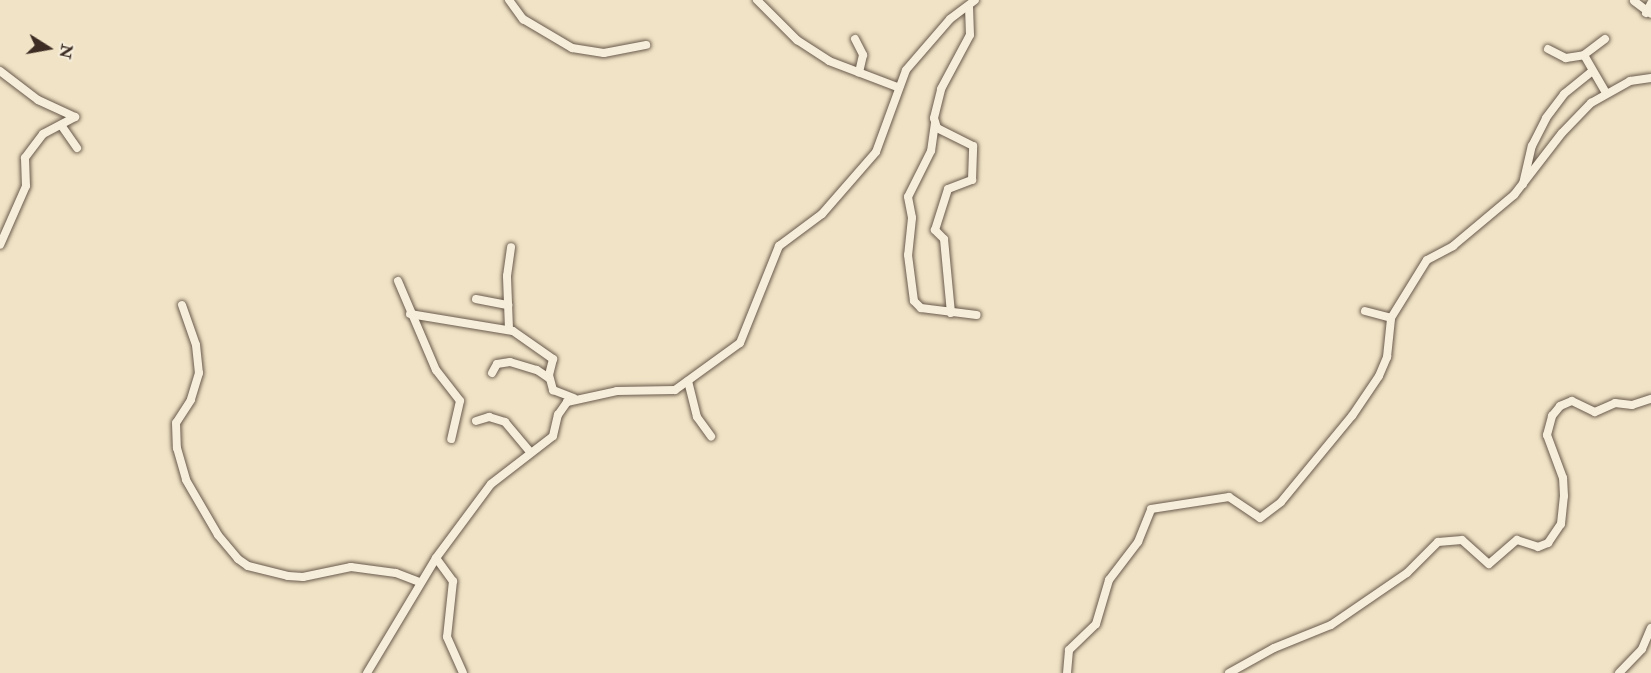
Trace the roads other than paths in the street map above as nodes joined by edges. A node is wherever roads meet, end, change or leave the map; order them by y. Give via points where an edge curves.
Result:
1 (510, 0) edge
2 (757, 0) edge
3 (1634, 1) edge
4 (972, 3) edge
5 (1651, 3) edge
6 (1648, 13) edge
7 (855, 39) dead end
8 (1605, 39) dead end
9 (646, 45) dead end
10 (1548, 49) dead end
11 (1584, 55) junction
12 (0, 71) edge
13 (1592, 71) junction
14 (859, 73) junction
15 (1651, 78) edge
16 (897, 87) junction
17 (1606, 93) junction
18 (934, 123) junction
19 (61, 125) junction
20 (77, 148) dead end
21 (1523, 186) junction
22 (0, 245) edge
23 (511, 247) dead end
24 (398, 281) dead end
25 (476, 299) dead end
26 (182, 305) dead end
27 (508, 305) junction
28 (1365, 311) dead end
29 (951, 313) junction
30 (410, 314) junction
31 (977, 315) dead end
32 (1391, 318) junction
33 (509, 329) junction
34 (492, 373) dead end
35 (549, 378) junction
36 (688, 381) junction
37 (574, 398) junction
38 (1651, 399) edge
39 (476, 421) dead end
40 (711, 436) dead end
41 (451, 439) dead end
42 (531, 453) junction
43 (436, 558) junction
44 (419, 582) junction
45 (1651, 628) edge
46 (367, 673) edge
47 (463, 673) edge
48 (1067, 673) edge
49 (1229, 673) edge
50 (1619, 673) edge

1 - 9 street via 523,19 572,48 604,53
2 - 14 street via 797,40 829,61
3 - 6 street
4 - 16 street via 917,56
4 - 18 street via 970,35 938,97
5 - 6 street
7 - 14 street via 863,55
8 - 11 street
10 - 11 street via 1566,58
11 - 13 street
12 - 19 street via 38,100 73,114 74,119
13 - 17 street
13 - 21 street via 1564,94 1546,118 1532,146
14 - 16 street
15 - 17 street via 1630,81
16 - 36 street via 876,152 822,214 790,236 773,255 754,316 740,343
17 - 21 street via 1562,133
18 - 29 street via 931,151 909,190 912,218 908,255 916,304
18 - 29 street via 973,146 972,180 948,189 935,230 944,239
19 - 20 street
19 - 22 street via 43,134 25,158 26,186
21 - 32 street via 1453,246 1431,255
23 - 27 street
24 - 30 street
25 - 27 street
26 - 44 street via 196,345 199,373 191,400 177,423 180,463 218,535 238,559 248,566 296,578 351,567 396,573
27 - 33 street
28 - 32 street
29 - 31 street
30 - 33 street
30 - 41 street via 440,377 460,400
32 - 48 street via 1387,357 1378,376 1352,416 1281,502 1263,517 1254,517 1229,498 1151,509 1138,543 1109,580 1096,624 1069,650
33 - 35 street via 553,359
34 - 35 street via 497,364 510,362
35 - 37 street via 553,390
36 - 37 street via 670,391 617,391
36 - 40 street via 697,417
37 - 42 street via 561,409 553,436
38 - 49 street via 1632,405 1615,403 1595,412 1572,401 1552,416 1547,435 1563,478 1564,496 1561,524 1548,543 1538,547 1517,540 1489,564 1462,540 1438,542 1407,573 1331,625 1274,648
39 - 42 street via 489,417 506,422
42 - 43 street via 491,484
43 - 44 street
43 - 47 street via 452,579 447,637
44 - 46 street
45 - 50 street via 1642,649

